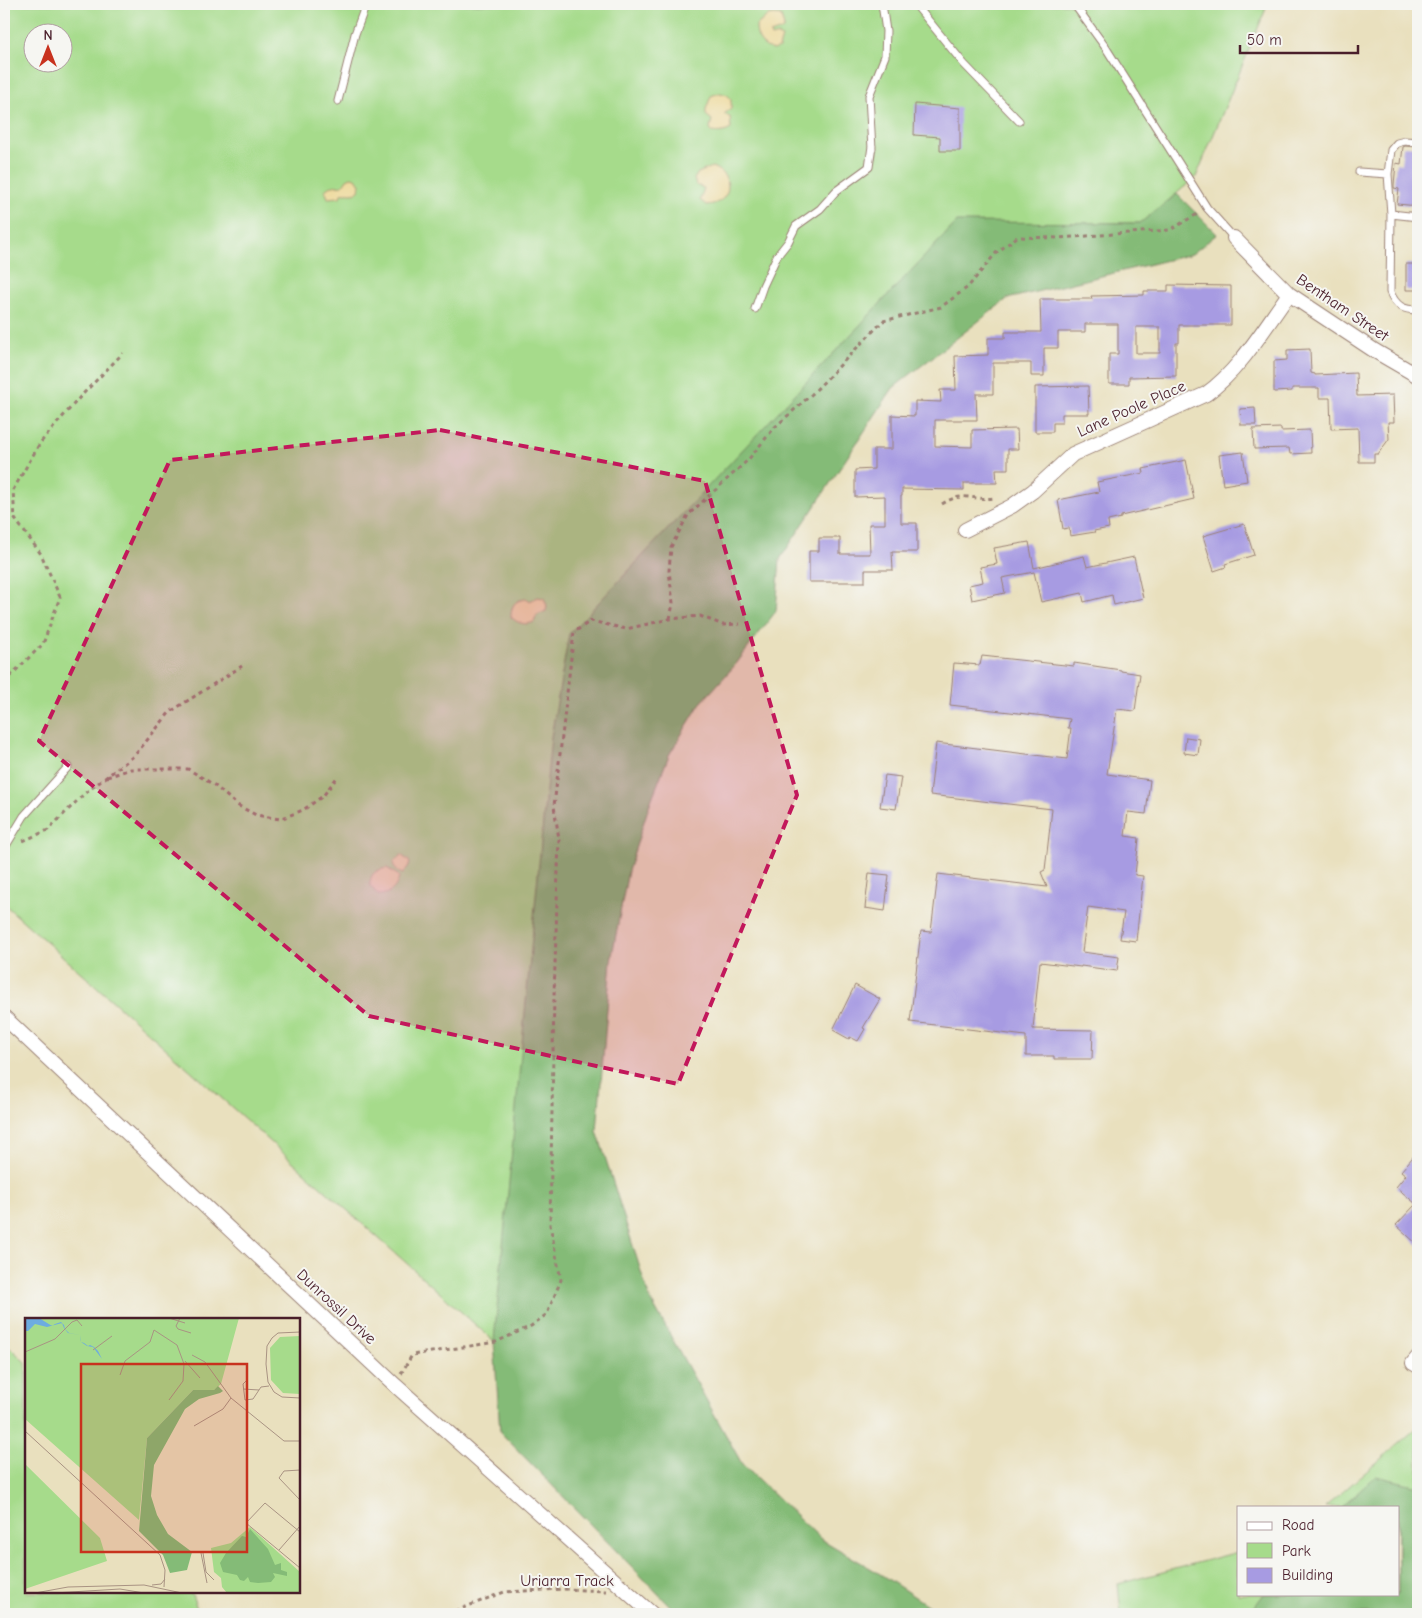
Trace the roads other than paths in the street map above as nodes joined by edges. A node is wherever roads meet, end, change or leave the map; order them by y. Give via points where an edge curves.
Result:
1 (366, 4) edge
2 (882, 4) edge
3 (915, 4) edge
4 (1074, 4) edge
5 (338, 101) dead end
6 (1018, 121) dead end
7 (1418, 142) edge
8 (1359, 172) dead end
9 (1388, 174) junction
10 (1391, 214) junction
11 (1418, 217) edge
12 (1234, 238) joint
13 (1289, 294) junction
14 (756, 309) dead end
15 (1418, 310) edge
16 (1418, 376) edge
17 (965, 530) dead end
18 (68, 767) dead end
19 (4, 849) edge
20 (4, 1017) edge
21 (652, 1614) edge

1 - 5 lane
2 - 14 lane via 885,56 869,96 872,148 869,167 796,226 777,256
3 - 6 lane via 964,64
4 - 12 lane via 1106,48 1207,208
7 - 9 lane via 1397,143 1391,150
8 - 9 lane
9 - 10 lane
10 - 11 lane
10 - 15 lane via 1390,292 1394,302 1402,308
12 - 13 street, Bentham Street
13 - 16 street, Bentham Street
13 - 17 street, Lane Poole Place via 1230,374 1206,394 1073,454 1033,492
18 - 19 lane via 24,816
20 - 21 street, Dunrossil Drive via 395,1385

